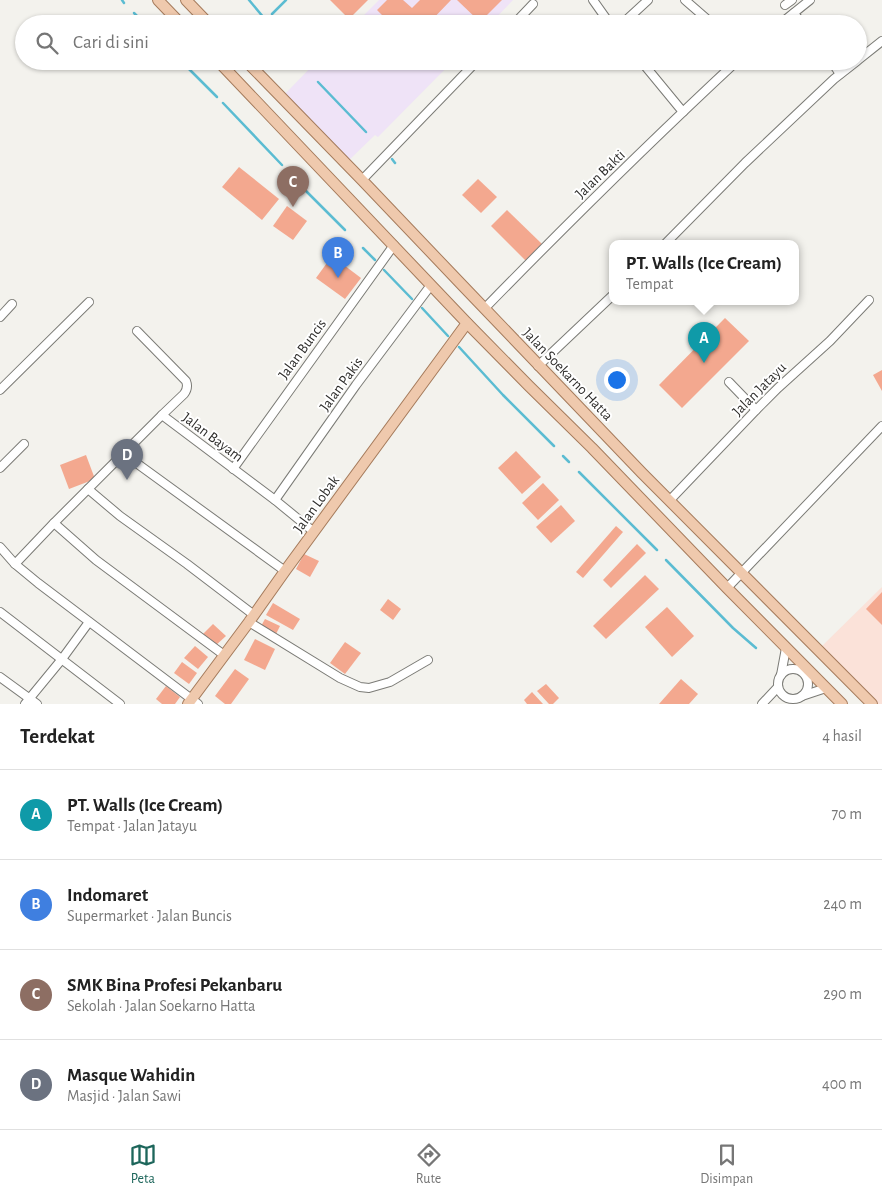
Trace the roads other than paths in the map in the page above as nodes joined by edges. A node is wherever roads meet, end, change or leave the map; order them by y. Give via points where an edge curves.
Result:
1 (158, 0) edge
2 (186, 0) edge
3 (593, 0) edge
4 (648, 0) edge
5 (685, 0) edge
6 (792, 0) edge
7 (810, 0) edge
8 (533, 4) dead end
9 (785, 5) dead end
10 (794, 13) joint
11 (172, 15) edge
12 (200, 15) edge
13 (523, 15) edge
14 (604, 15) edge
15 (632, 15) edge
16 (702, 15) edge
17 (791, 15) edge
18 (882, 41) edge
19 (867, 53) edge
20 (227, 70) edge
21 (255, 70) edge
22 (468, 70) edge
23 (648, 70) edge
24 (727, 70) edge
25 (837, 70) edge
26 (845, 70) edge
27 (840, 74) junction
28 (682, 112) junction
29 (362, 180) junction
30 (669, 240) edge
31 (394, 245) junction
32 (431, 285) junction
33 (609, 299) edge
34 (869, 300) dead end
35 (89, 302) dead end
36 (12, 304) dead end
37 (485, 308) junction
38 (0, 316) edge
39 (468, 322) junction
40 (137, 331) dead end
41 (538, 366) junction
42 (729, 382) dead end
43 (0, 390) edge
44 (756, 410) junction
45 (162, 416) junction
46 (882, 426) edge
47 (24, 444) dead end
48 (124, 454) junction
49 (0, 468) edge
50 (233, 469) junction
51 (88, 489) junction
52 (275, 500) junction
53 (670, 500) junction
54 (54, 523) junction
55 (314, 532) junction
56 (0, 547) edge
57 (16, 564) junction
58 (285, 571) junction
59 (742, 572) junction
60 (727, 588) junction
61 (0, 612) edge
62 (251, 618) junction
63 (89, 622) junction
64 (786, 648) junction
65 (224, 655) junction
66 (62, 659) junction
67 (428, 660) dead end
68 (781, 675) junction
69 (0, 677) edge
70 (778, 687) junction
71 (826, 688) junction
72 (802, 696) junction
73 (788, 698) junction
74 (27, 701) edge
75 (192, 702) edge
76 (37, 704) edge
77 (120, 704) edge
78 (762, 704) edge
79 (782, 704) edge
80 (842, 704) edge
81 (872, 704) edge

1 - 11 main road
2 - 12 main road
3 - 14 street
4 - 15 street
5 - 16 street
6 - 9 street
7 - 10 street
8 - 13 street
10 - 17 street
18 - 19 street
20 - 31 main road
21 - 29 main road, Jalan Soekarno Hatta
22 - 29 street
23 - 28 street
24 - 28 street, Jalan Bakti
25 - 27 street
26 - 27 street
27 - 30 street
28 - 37 street, Jalan Bakti
29 - 37 main road, Jalan Soekarno Hatta
31 - 32 main road
31 - 50 street, Jalan Buncis
32 - 39 main road
32 - 52 street, Jalan Pakis
33 - 41 street
34 - 44 street, Jalan Jatayu
35 - 43 street
36 - 38 street
37 - 41 main road, Jalan Soekarno Hatta
39 - 55 main road, Jalan Lobak
39 - 60 main road
40 - 45 street, Jalan Bayam via 186,381 184,394
41 - 53 main road, Jalan Soekarno Hatta
42 - 44 street
44 - 53 street, Jalan Jatayu
45 - 48 street
45 - 50 street, Jalan Bayam
46 - 59 street
47 - 49 street
48 - 51 street
48 - 58 street
50 - 52 street, Jalan Bayam
51 - 54 street
51 - 62 street via 187,564
52 - 55 street, Jalan Bayam
53 - 59 main road, Jalan Soekarno Hatta
54 - 57 street
54 - 65 street via 96,560
55 - 58 main road, Jalan Lobak
56 - 57 street
57 - 63 street
58 - 62 main road, Jalan Lobak
59 - 60 street
59 - 81 main road, Jalan Soekarno Hatta
60 - 64 main road
61 - 66 street
62 - 65 main road, Jalan Lobak
62 - 67 street via 340,678 360,687 370,688 390,682
63 - 66 street
63 - 75 street
64 - 68 street
64 - 71 main road
65 - 75 main road, Jalan Lobak
66 - 74 street
66 - 77 street
68 - 70 street
68 - 72 street via 789,669 802,672 808,684
69 - 74 street
70 - 73 street
70 - 78 street
71 - 72 street
71 - 80 main road
72 - 73 street
73 - 79 street
74 - 76 street

